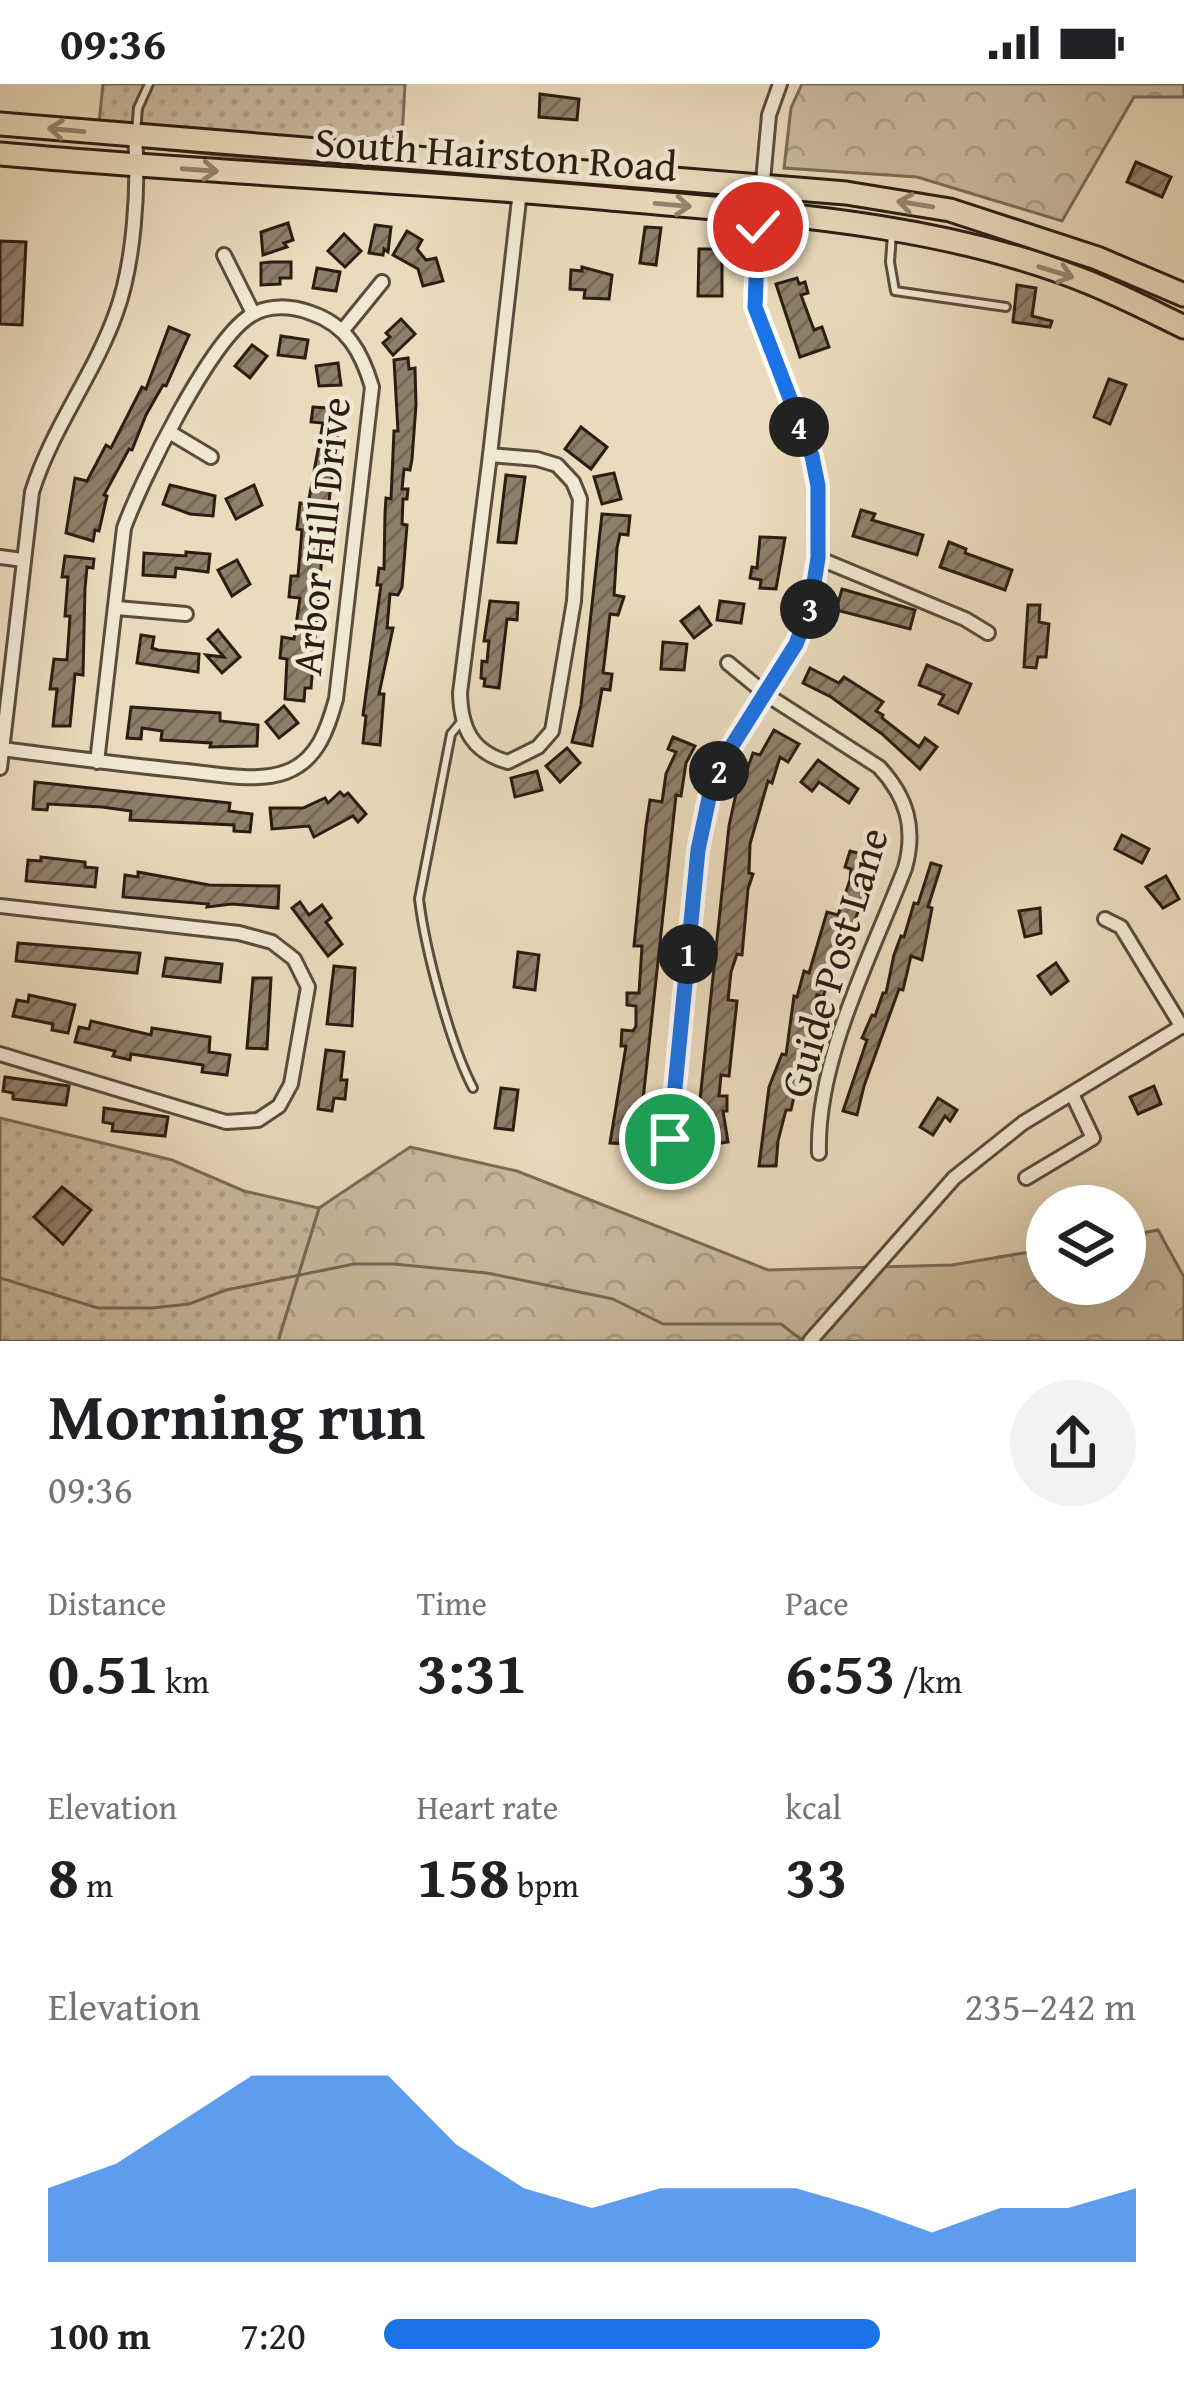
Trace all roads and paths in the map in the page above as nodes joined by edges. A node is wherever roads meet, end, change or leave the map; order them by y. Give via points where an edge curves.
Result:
1 (149, 84) edge
2 (780, 84) edge
3 (0, 124) edge
4 (135, 136) junction
5 (0, 154) edge
6 (137, 166) junction
7 (762, 184) junction
8 (520, 191) junction
9 (759, 213) junction
10 (893, 231) junction
11 (224, 255) dead end
12 (382, 282) dead end
13 (1184, 295) edge
14 (1006, 307) dead end
15 (253, 314) junction
16 (1184, 327) edge
17 (344, 330) junction
18 (171, 433) junction
19 (490, 455) junction
20 (212, 457) dead end
21 (0, 556) edge
22 (818, 558) junction
23 (23, 560) junction
24 (116, 608) junction
25 (185, 614) dead end
26 (988, 633) dead end
27 (728, 663) dead end
28 (767, 694) junction
29 (461, 722) junction
30 (2, 749) edge
31 (97, 762) junction
32 (0, 768) edge
33 (0, 906) edge
34 (1106, 919) dead end
35 (1183, 1026) edge
36 (0, 1054) edge
37 (473, 1088) dead end
38 (1072, 1094) junction
39 (670, 1139) dead end
40 (819, 1153) dead end
41 (1026, 1178) dead end
42 (813, 1338) edge

1 - 4 lane
2 - 7 street
4 -> 3 main road, South Hairston Road
4 - 6 street
4 - 7 main road, South Hairston Road
5 - 6 main road, South Hairston Road
6 -> 8 main road, South Hairston Road
6 - 23 street via 116,316 42,460
7 - 9 street
13 -> 7 main road, South Hairston Road via 950,210
8 -> 9 main road, South Hairston Road
8 - 19 street
9 - 10 main road, South Hairston Road
9 - 22 street via 755,307 812,456
10 - 14 lane via 895,291
10 -> 16 main road, South Hairston Road via 1083,280
11 - 15 street
12 - 17 street
15 - 17 street via 296,308
15 - 18 street via 230,332
17 - 31 street, Arbor Hill Drive via 372,387 326,733 290,771 259,778
18 - 20 street
18 - 24 street via 124,528
19 - 29 street
19 - 29 street via 557,465 573,482 582,514 574,601 557,710 538,747 508,763 492,758
21 - 23 street
22 - 26 street
22 - 28 street via 810,608
23 - 30 street
24 - 25 street
24 - 31 street
27 - 28 street, Guide Post Lane
28 - 39 street via 709,798
28 - 40 street, Guide Post Lane via 879,767 910,818 905,868 826,1078
29 - 37 lane via 451,734 419,899
30 - 31 street, Arbor Hill Drive
30 - 32 street
33 - 36 street via 239,933 294,958 308,987 292,1084 258,1120 226,1122
34 - 35 street via 1121,927
35 - 38 street
38 - 41 street via 1093,1138
38 - 42 street via 954,1178

